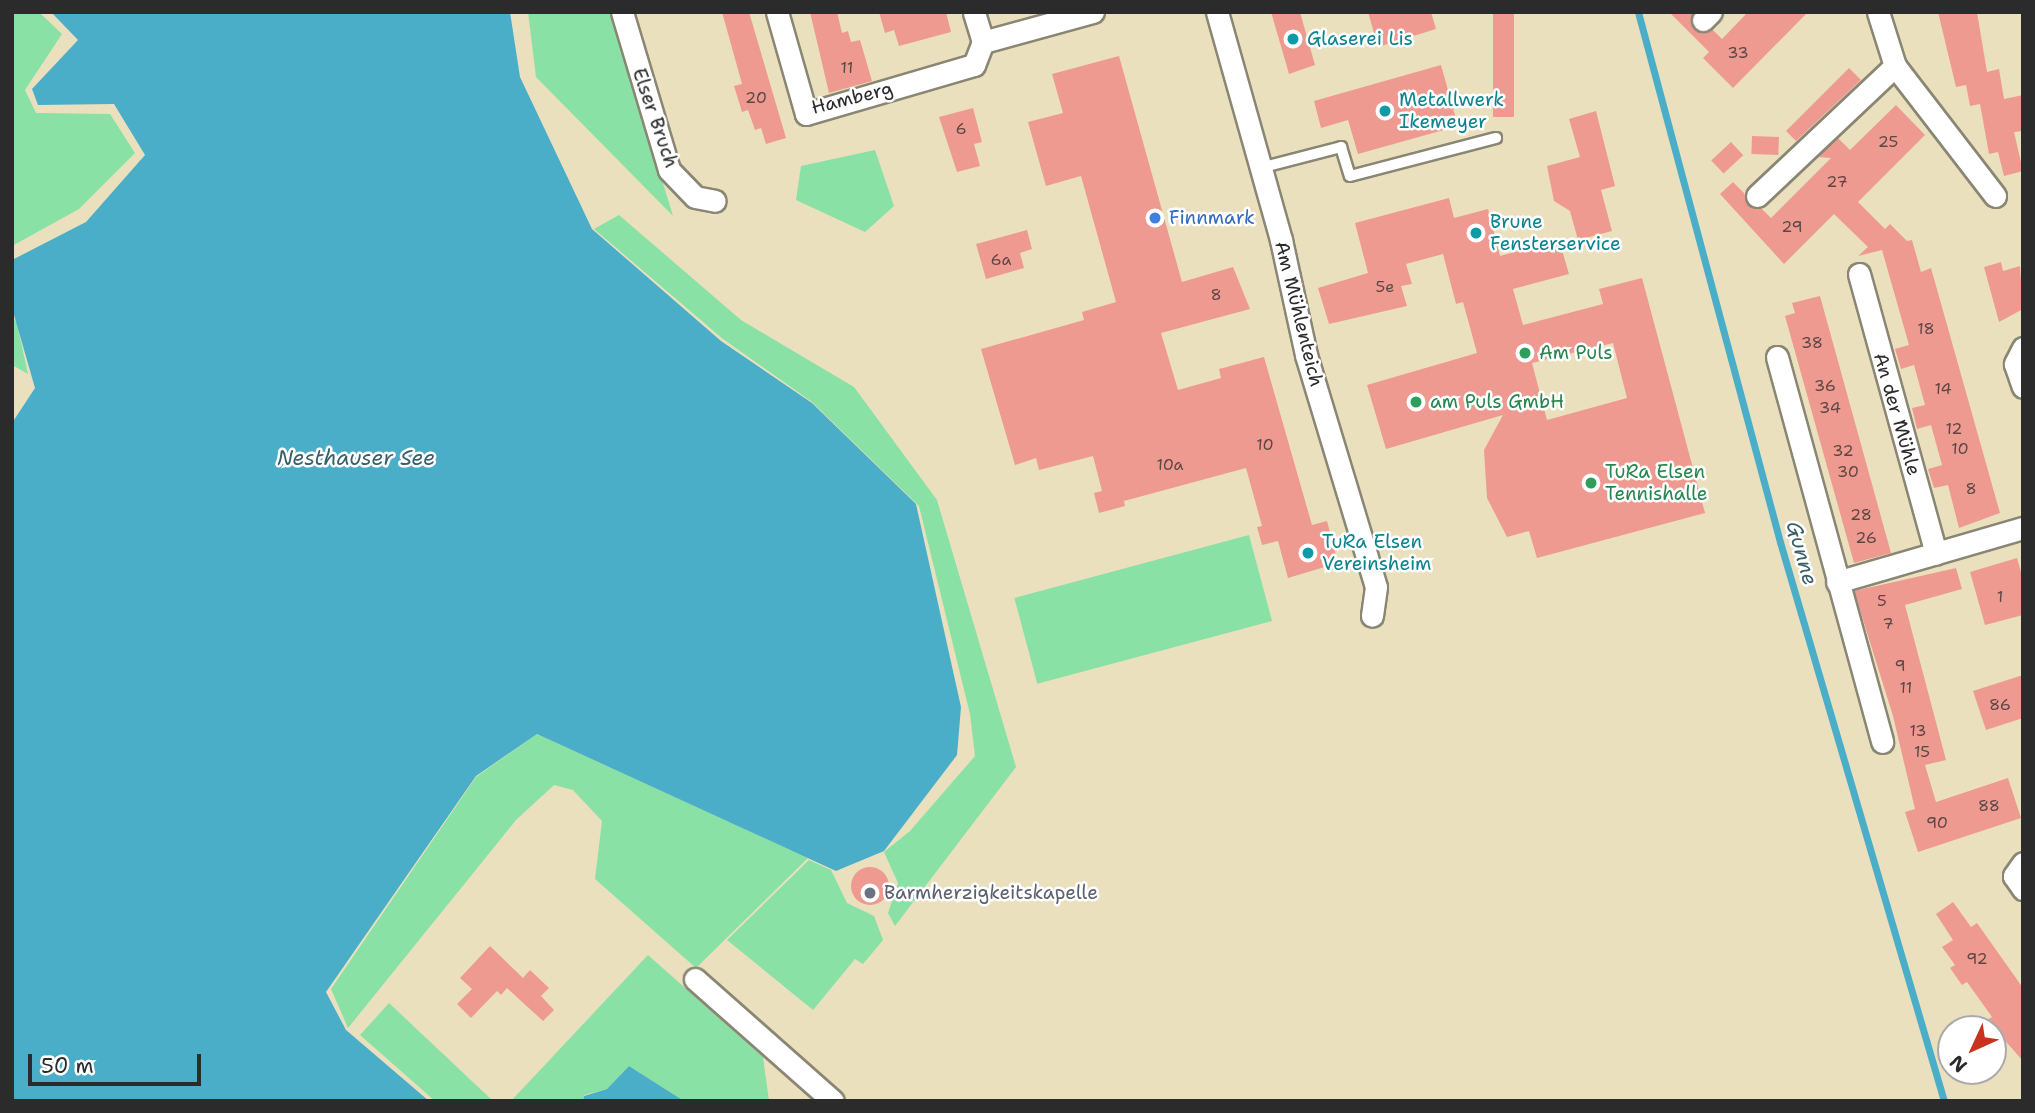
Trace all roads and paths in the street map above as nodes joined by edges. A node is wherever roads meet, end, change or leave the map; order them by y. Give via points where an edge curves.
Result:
1 (622, 12) edge
2 (777, 12) edge
3 (974, 12) edge
4 (1093, 12) edge
5 (1217, 12) edge
6 (1878, 12) edge
7 (983, 42) junction
8 (1895, 66) junction
9 (1496, 138) dead end
10 (1260, 167) junction
11 (1757, 196) dead end
12 (1995, 196) dead end
13 (715, 201) dead end
14 (1858, 274) dead end
15 (2023, 348) edge
16 (1777, 357) dead end
17 (2023, 387) edge
18 (2023, 528) edge
19 (1936, 554) junction
20 (1838, 582) junction
21 (1372, 616) dead end
22 (1882, 742) dead end
23 (2023, 863) edge
24 (2023, 889) edge
25 (695, 978) dead end
26 (833, 1101) edge

1 - 13 street, Elser Bruch via 669,170 695,197
2 - 7 street, Hamberg via 806,114 974,65
3 - 7 street
4 - 7 street
5 - 10 street, Am Mühlenteich
6 - 8 street
8 - 11 street
8 - 12 street
9 - 10 lane via 1350,176 1340,147
10 - 21 street, Am Mühlenteich via 1306,355 1376,587
14 - 19 street, An der Mühle
15 - 17 street via 2015,364
16 - 20 street
18 - 19 street
19 - 20 street
20 - 22 street
23 - 24 street via 2014,876
25 - 26 street

